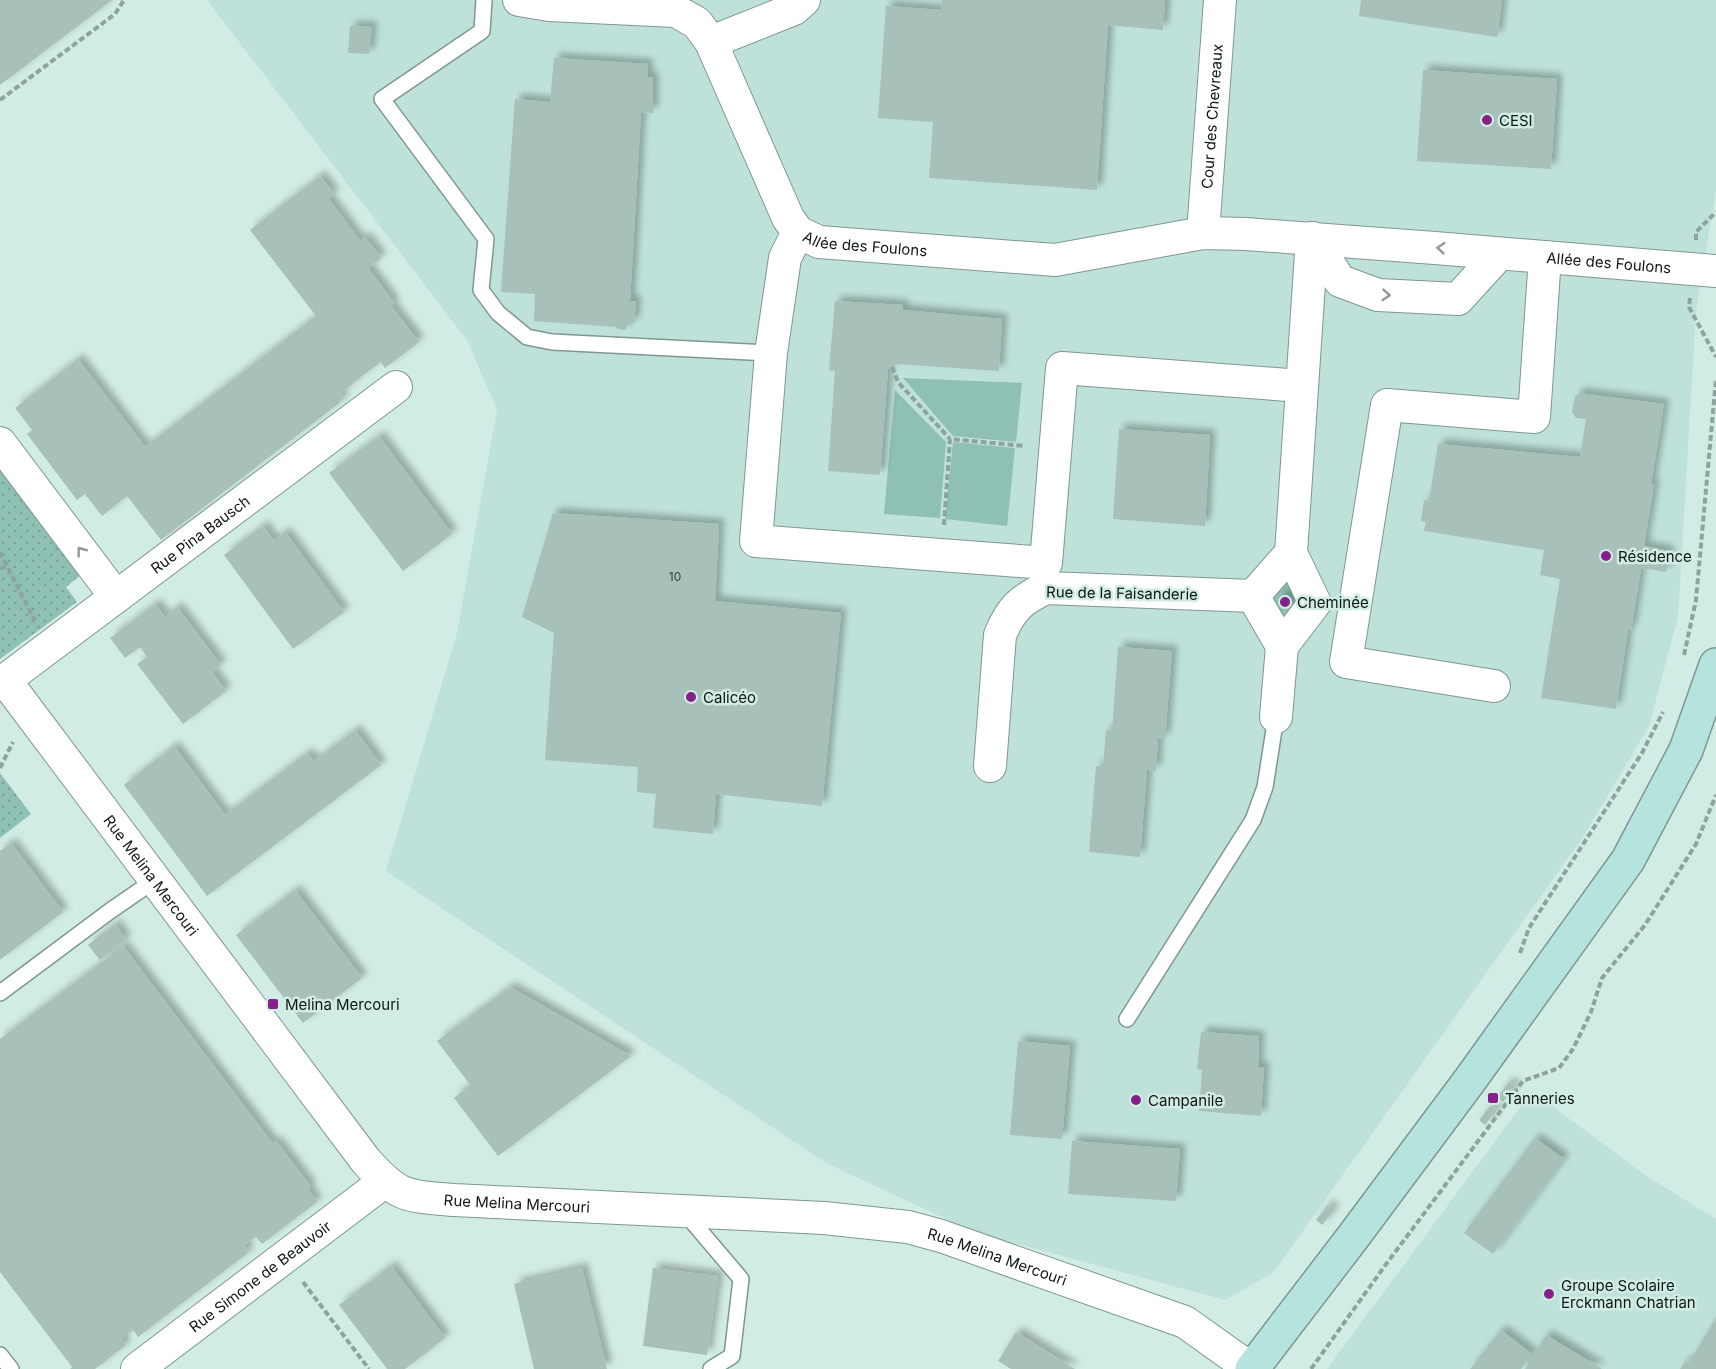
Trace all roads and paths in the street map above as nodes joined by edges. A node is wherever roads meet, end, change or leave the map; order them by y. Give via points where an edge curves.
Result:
1 (124, 0) edge
2 (484, 0) edge
3 (519, 0) edge
4 (804, 0) edge
5 (1220, 0) edge
6 (711, 42) junction
7 (0, 100) edge
8 (1716, 212) edge
9 (798, 232) junction
10 (1696, 232) dead end
11 (1203, 233) junction
12 (1312, 238) junction
13 (1499, 254) junction
14 (1545, 257) junction
15 (1716, 272) edge
16 (1689, 307) dead end
17 (771, 353) junction
18 (1716, 357) edge
19 (892, 367) dead end
20 (1716, 379) edge
21 (1302, 386) junction
22 (396, 387) dead end
23 (951, 439) junction
24 (0, 443) edge
25 (1055, 448) junction
26 (0, 552) edge
27 (1291, 553) junction
28 (941, 555) junction
29 (7, 566) junction
30 (0, 569) edge
31 (1046, 576) junction
32 (1253, 596) junction
33 (116, 597) junction
34 (49, 646) junction
35 (1282, 646) junction
36 (1682, 664) dead end
37 (1716, 666) edge
38 (3, 682) edge
39 (1494, 686) dead end
40 (1667, 705) dead end
41 (1276, 717) joint
42 (990, 766) dead end
43 (1716, 795) edge
44 (155, 880) junction
45 (1519, 956) dead end
46 (0, 993) edge
47 (1127, 1018) dead end
48 (384, 1182) junction
49 (684, 1211) junction
50 (284, 1257) junction
51 (0, 1355) edge
52 (11, 1369) edge
53 (137, 1369) edge
54 (369, 1369) edge
55 (711, 1369) edge
56 (1252, 1369) edge
57 (1311, 1369) edge

1 - 7 path via 115,14
2 - 17 lane via 482,31 382,99 486,239 481,290 498,313 527,337 552,342
3 - 6 street, Allée des Foulons via 676,11 698,23
4 - 6 street via 794,9
5 - 11 street, Cour des Chevreaux
6 - 9 street, Allée des Foulons via 788,218
8 - 10 path
9 - 11 street, Allée des Foulons via 819,242 1055,260
9 - 17 street via 785,258
11 - 12 street, Allée des Foulons
13 -> 12 street, Allée des Foulons
12 -> 13 street via 1340,281 1378,295 1458,299
12 - 21 street
13 - 14 street, Allée des Foulons
14 - 15 street, Allée des Foulons
14 - 39 street via 1534,417 1387,405 1346,662
16 - 18 path
17 - 28 street via 756,541
19 - 23 path via 898,382
20 - 36 path via 1696,600
21 - 25 street via 1062,368
21 - 27 street
22 - 33 street, Rue Pina Bausch
23 - 25 path
23 - 28 path
33 -> 24 street
25 - 31 street
26 - 29 path
27 - 32 street
27 - 35 street via 1315,603
28 - 31 street
29 - 30 path
29 - 34 path
31 - 32 street, Rue de la Faisanderie
31 - 42 street, Rue de la Faisanderie via 1008,617 1000,635
32 - 35 street
33 - 34 street, Rue Pina Bausch
34 - 38 street, Rue Pina Bausch
35 - 41 street
37 - 56 main road via 1686,750 1628,860 1482,1064
38 - 44 street, Rue Melina Mercouri
40 - 45 path via 1642,753 1529,928
41 - 47 lane via 1265,787 1253,820
43 - 57 path via 1696,844 1645,925 1602,978 1573,1049 1559,1068 1524,1081
44 - 46 lane
44 - 48 street, Rue Melina Mercouri
48 - 49 street, Rue Melina Mercouri via 403,1194 417,1197
48 - 50 street, Rue Simone de Beauvoir
49 - 55 lane via 741,1279 732,1356
49 - 56 street, Rue Melina Mercouri via 824,1218 908,1227 941,1236 1185,1322
50 - 53 street, Rue Simone de Beauvoir
50 - 54 path
51 - 52 lane

